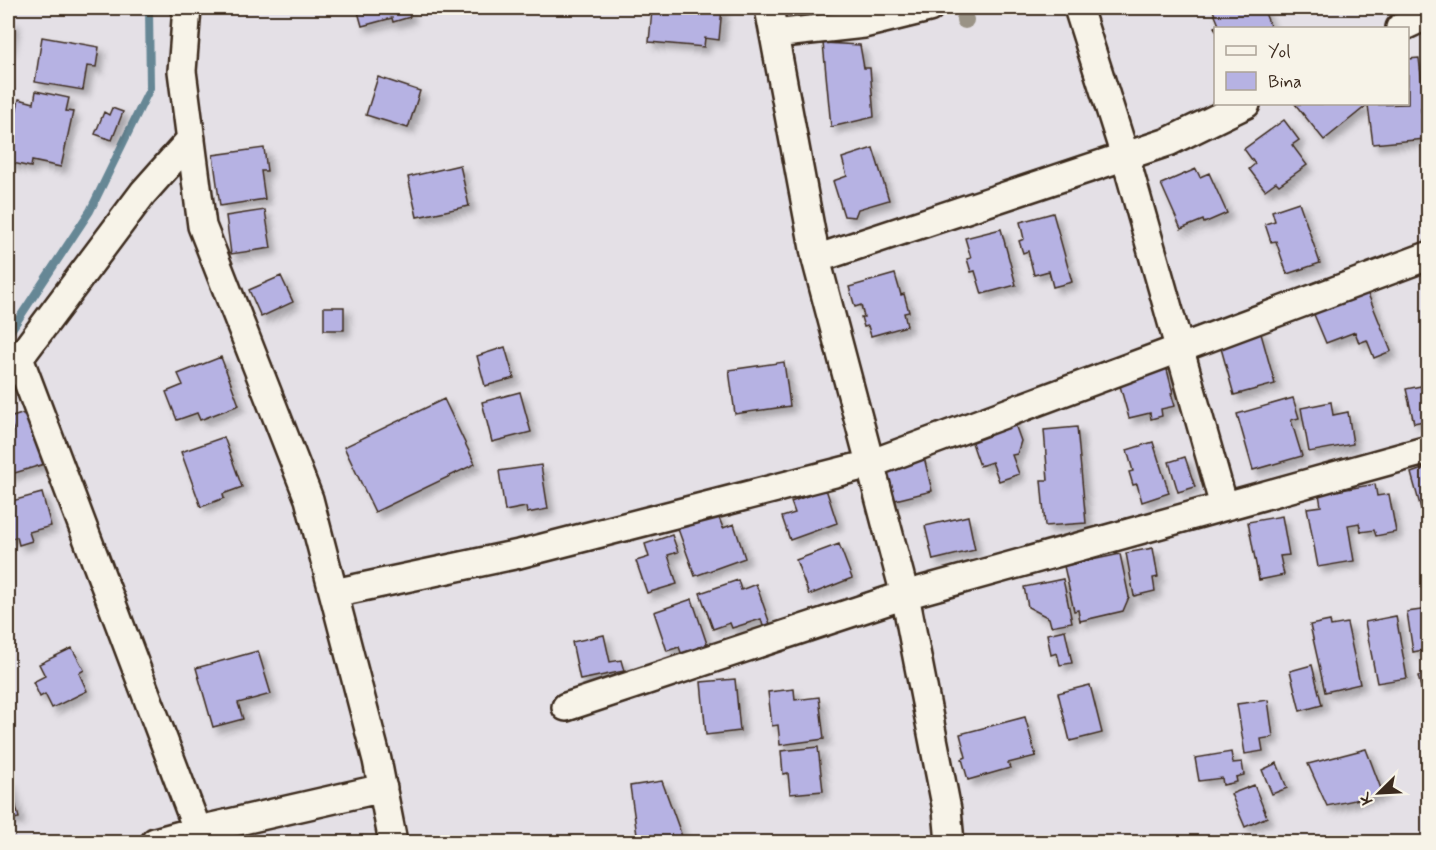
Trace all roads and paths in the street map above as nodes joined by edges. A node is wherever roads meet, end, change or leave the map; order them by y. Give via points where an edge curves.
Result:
1 (187, 8) edge
2 (769, 8) edge
3 (929, 8) edge
4 (1078, 8) edge
5 (1428, 15) edge
6 (1402, 27) edge
7 (774, 34) junction
8 (1244, 105) edge
9 (191, 139) junction
10 (1125, 156) junction
11 (1428, 256) edge
12 (816, 259) junction
13 (1179, 349) junction
14 (13, 366) edge
15 (1428, 450) edge
16 (870, 464) junction
17 (1224, 507) junction
18 (334, 593) junction
19 (905, 595) junction
20 (566, 707) dead end
21 (383, 788) junction
22 (200, 836) edge
23 (155, 843) edge
24 (393, 843) edge
25 (950, 843) edge

1 - 9 street via 182,71
2 - 7 street
3 - 7 street via 864,24
4 - 10 street
5 - 6 street
7 - 12 street
8 - 10 street via 1168,142
9 - 14 street via 143,193
9 - 18 street via 202,225 309,499
10 - 12 street
10 - 13 street
11 - 13 street
12 - 16 street
13 - 16 street
13 - 17 street
14 - 22 street
15 - 17 street
16 - 18 street via 519,554
16 - 19 street
17 - 19 street
18 - 21 street
19 - 20 street
19 - 25 street
21 - 22 street
21 - 24 street
22 - 23 street

